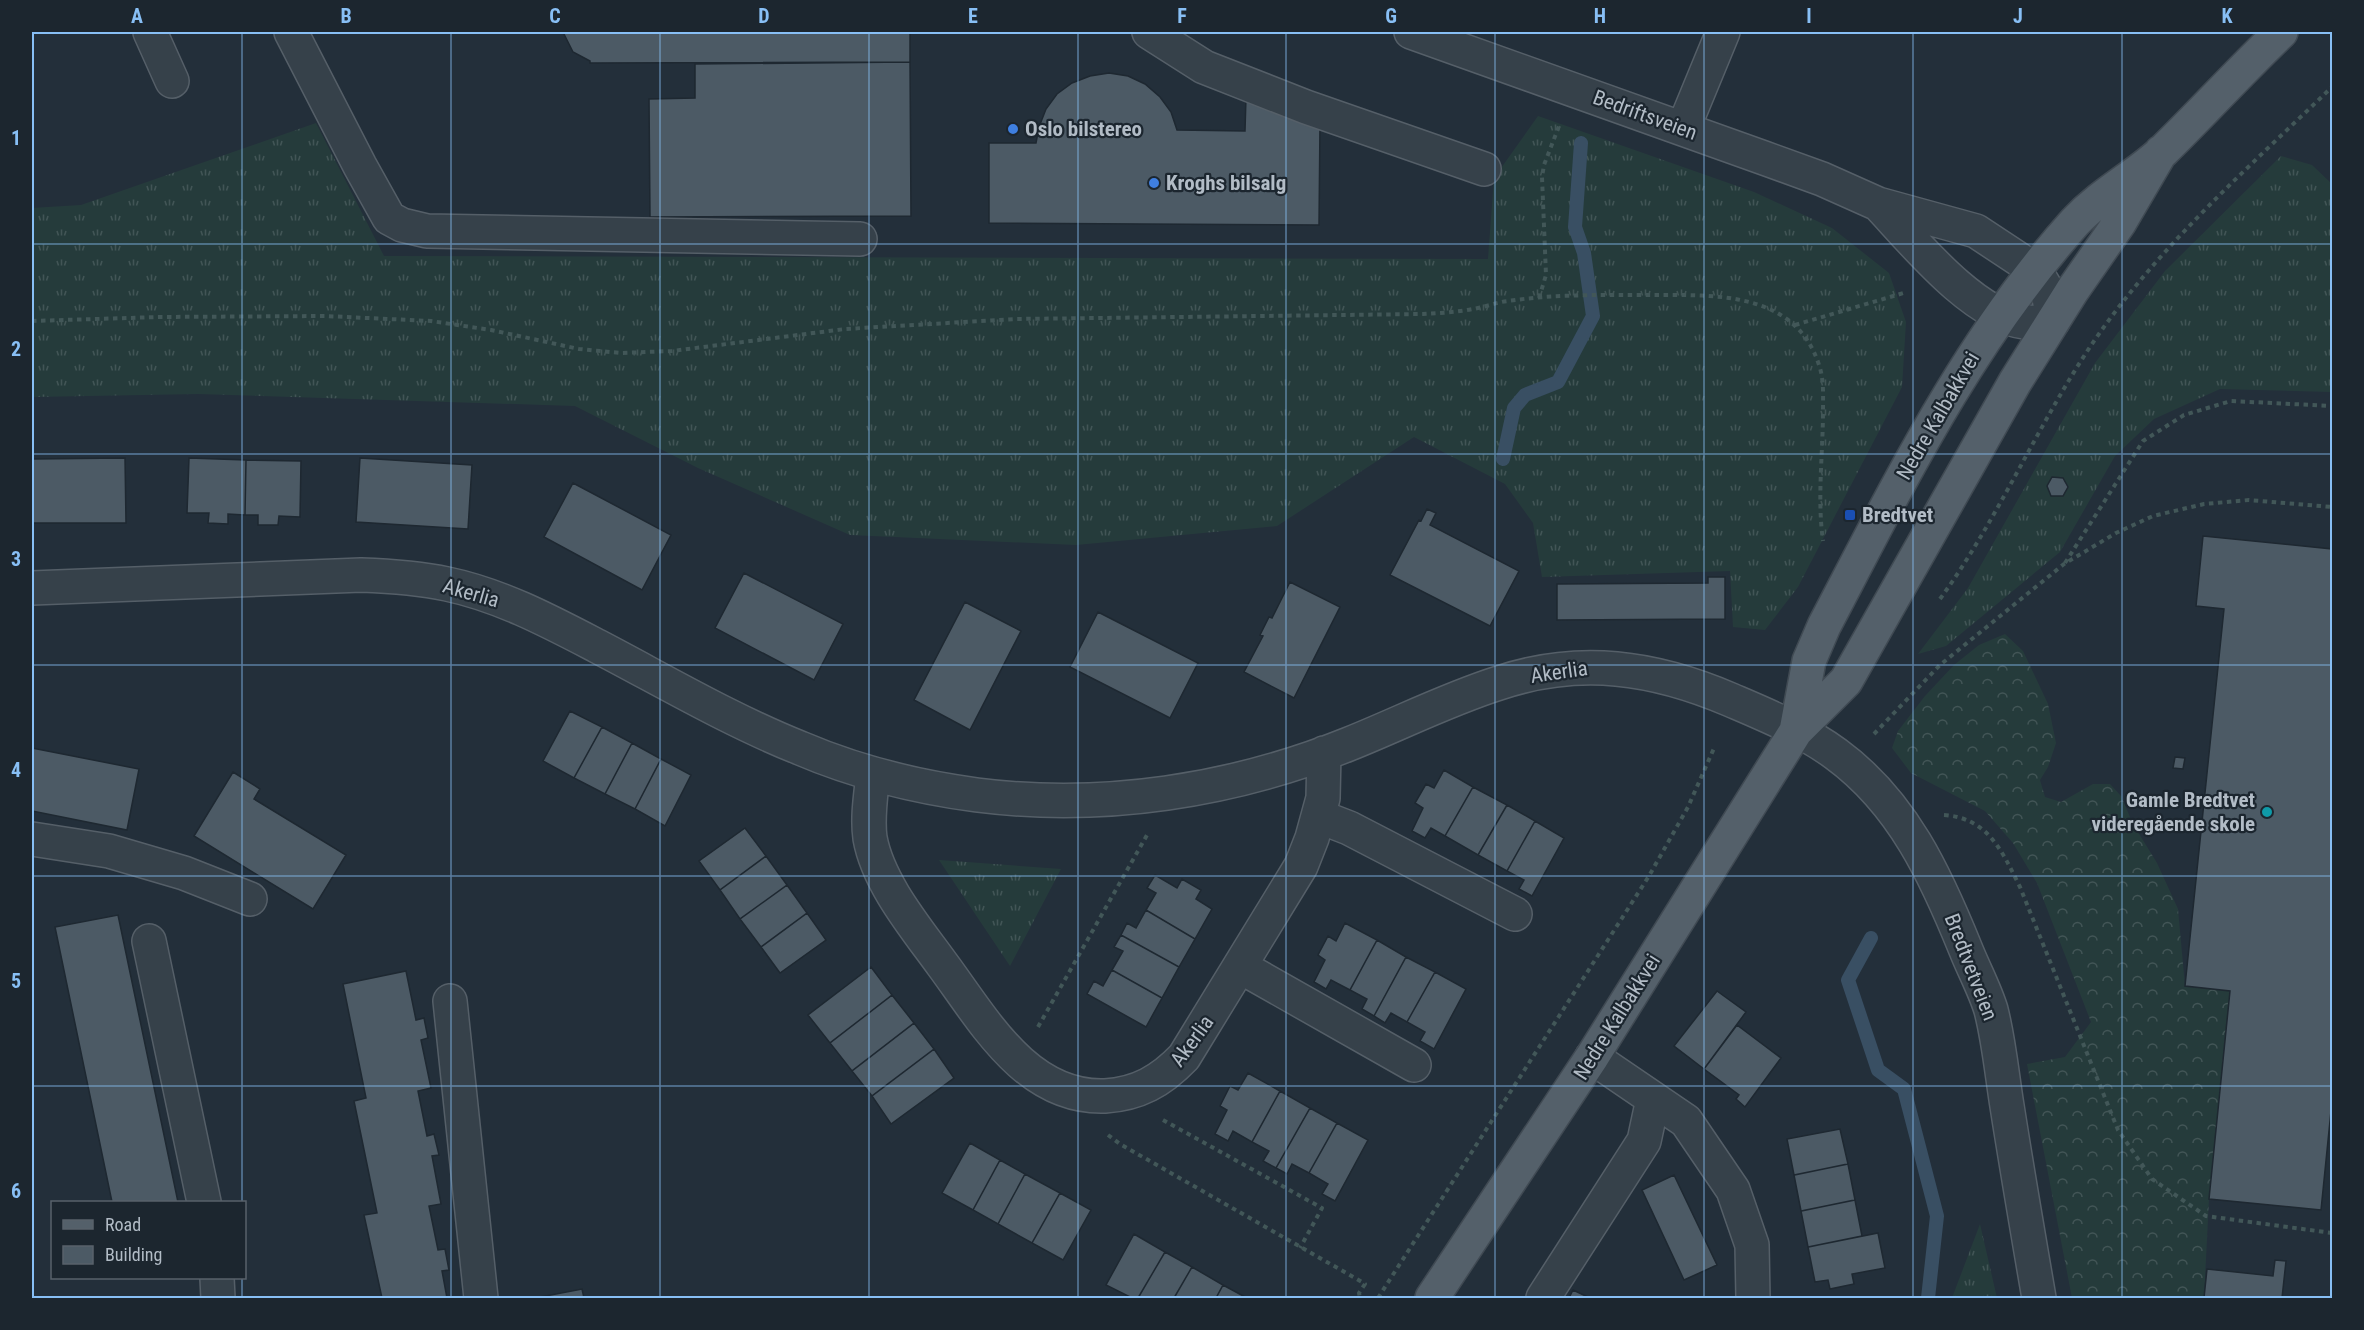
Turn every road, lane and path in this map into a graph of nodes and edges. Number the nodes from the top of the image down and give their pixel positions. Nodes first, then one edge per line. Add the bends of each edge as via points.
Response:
1 (150, 32) edge
2 (291, 32) edge
3 (1149, 32) edge
4 (1411, 32) edge
5 (1723, 32) edge
6 (2281, 32) edge
7 (172, 81) dead end
8 (2332, 87) edge
9 (1562, 117) dead end
10 (1683, 129) junction
11 (2161, 152) junction
12 (1484, 168) dead end
13 (1878, 204) junction
14 (860, 239) dead end
15 (2035, 270) junction
16 (1911, 291) dead end
17 (1539, 298) junction
18 (2000, 315) junction
19 (32, 321) edge
20 (2053, 321) junction
21 (1795, 325) junction
22 (2332, 406) edge
23 (2332, 507) edge
24 (1824, 550) dead end
25 (2064, 564) junction
26 (32, 588) edge
27 (1939, 601) dead end
28 (1796, 731) junction
29 (1874, 734) dead end
30 (1715, 746) dead end
31 (1324, 753) junction
32 (873, 774) junction
33 (1161, 794) junction
34 (1939, 814) dead end
35 (1318, 816) junction
36 (32, 839) edge
37 (250, 899) dead end
38 (1515, 914) dead end
39 (149, 941) dead end
40 (1240, 967) junction
41 (450, 1001) dead end
42 (1592, 1057) junction
43 (1018, 1061) junction
44 (1413, 1065) dead end
45 (1133, 1091) junction
46 (1082, 1095) junction
47 (1653, 1099) junction
48 (204, 1201) edge
49 (2332, 1233) edge
50 (1300, 1248) junction
51 (217, 1279) edge
52 (218, 1299) edge
53 (481, 1299) edge
54 (1360, 1299) edge
55 (1378, 1299) edge
56 (1432, 1299) edge
57 (1543, 1299) edge
58 (1753, 1299) edge
59 (2039, 1299) edge

1 - 7 street
2 - 14 street via 389,218 402,225 427,231
3 - 12 street via 1204,67 1306,107
4 - 10 street, Bedriftsveien
5 - 10 street
6 - 11 main road, Nedre Kalbakkvei
8 - 27 path via 2202,213 2131,292 2087,352
9 - 17 path via 1543,171 1546,275
10 - 13 street, Bedriftsveien via 1822,179
11 - 15 main road, Nedre Kalbakkvei via 2100,197
11 - 20 main road, Nedre Kalbakkvei via 2121,222
13 - 15 street, Bedriftsveien via 1976,231
13 - 18 street, Bedriftsveien via 1943,273
15 - 18 main road, Nedre Kalbakkvei
15 - 20 street, Bedriftsveien via 2048,292
16 - 21 path
17 - 19 path via 1423,314 932,323 632,352 579,349 432,321 325,316
17 - 21 path via 1717,295 1746,301
18 - 20 street, Bedriftsveien via 2025,322
18 - 28 main road, Nedre Kalbakkvei via 1937,415 1824,626 1809,661
20 - 28 main road, Nedre Kalbakkvei via 1845,681
21 - 24 path via 1820,366 1820,512
22 - 25 path via 2231,401 2184,415 2143,441
23 - 25 path via 2249,500 2204,504 2153,516
25 - 29 path via 1940,665
26 - 32 street, Akerlia via 361,575 449,584 494,597 532,614 801,749
28 - 31 street, Akerlia via 1768,715 1671,677 1593,667 1552,670 1503,681
28 - 42 main road, Nedre Kalbakkvei
28 - 59 street, Bredtvetveien via 1833,752 1883,798 1915,839 1950,910 1991,1008
30 - 55 path via 1688,807 1649,876
31 - 33 street, Akerlia via 1252,777
31 - 35 street, Akerlia via 1325,782
32 - 33 street, Akerlia via 926,787 1037,800
32 - 43 street, Akerlia via 870,837 900,906 992,1032
33 - 43 path via 1148,834
34 - 49 path via 1961,816 1986,831 2003,854 2118,1130 2152,1179 2206,1216
35 - 38 street via 1349,828
35 - 40 street, Akerlia via 1301,866
36 - 37 street via 109,851 184,873
39 - 48 street
40 - 44 street
40 - 45 street, Akerlia via 1184,1057 1160,1079
41 - 53 street
42 - 47 street
42 - 56 main road, Nedre Kalbakkvei
43 - 46 street, Akerlia via 1062,1090
45 - 46 street, Akerlia
45 - 50 path via 1150,1113 1322,1208
46 - 50 path via 1098,1126 1120,1144
47 - 57 street via 1644,1141
47 - 58 street via 1686,1121 1733,1190 1752,1245
50 - 54 path via 1365,1284
51 - 52 street

